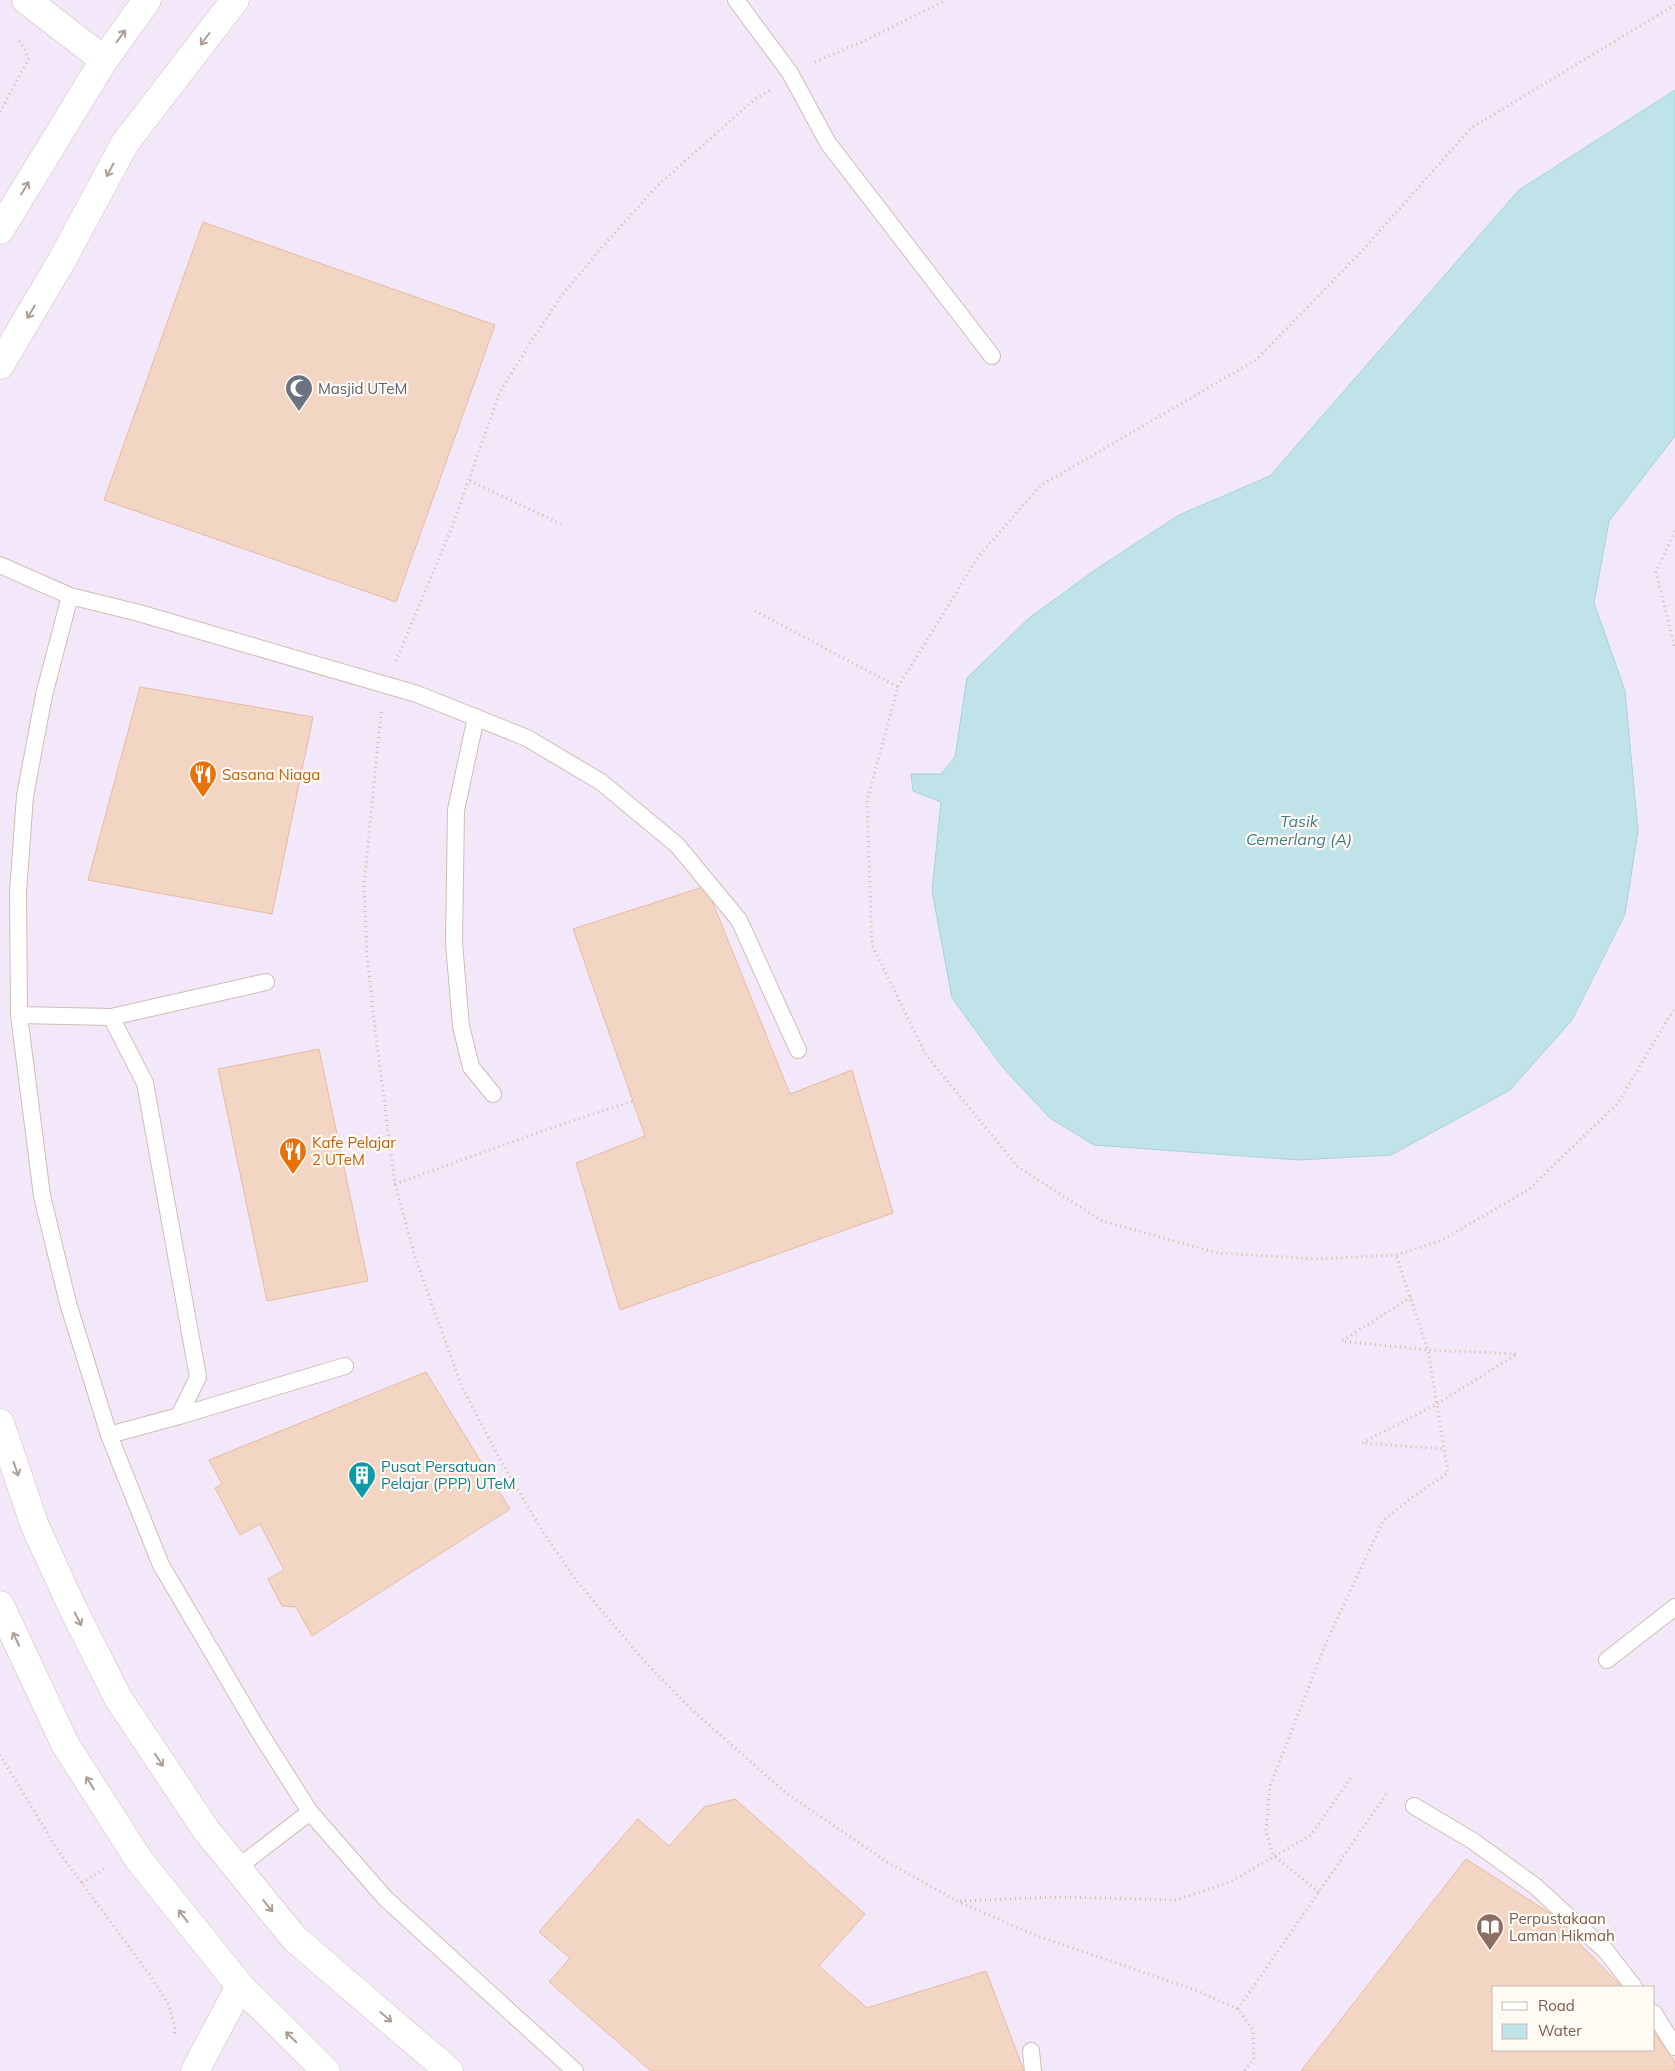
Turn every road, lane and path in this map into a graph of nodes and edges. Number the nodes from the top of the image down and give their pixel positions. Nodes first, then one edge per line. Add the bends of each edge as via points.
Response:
1 (26, 0) edge
2 (147, 0) edge
3 (235, 0) edge
4 (736, 0) edge
5 (946, 0) edge
6 (1675, 5) edge
7 (12, 32) dead end
8 (104, 60) junction
9 (790, 73) junction
10 (0, 112) edge
11 (0, 230) edge
12 (992, 356) dead end
13 (0, 365) edge
14 (470, 481) junction
15 (561, 524) dead end
16 (1675, 531) edge
17 (0, 565) edge
18 (70, 596) junction
19 (755, 611) dead end
20 (1675, 649) edge
21 (389, 685) junction
22 (898, 687) junction
23 (476, 717) junction
24 (266, 982) dead end
25 (1675, 1007) edge
26 (20, 1015) junction
27 (111, 1017) junction
28 (798, 1050) dead end
29 (493, 1094) dead end
30 (632, 1101) dead end
31 (395, 1184) junction
32 (1396, 1255) junction
33 (1411, 1297) junction
34 (1428, 1350) junction
35 (345, 1366) dead end
36 (1437, 1404) junction
37 (179, 1416) junction
38 (0, 1423) edge
39 (109, 1435) junction
40 (1445, 1449) junction
41 (1675, 1607) edge
42 (1, 1611) edge
43 (1607, 1660) dead end
44 (0, 1756) edge
45 (1352, 1776) dead end
46 (1387, 1793) dead end
47 (1414, 1806) dead end
48 (310, 1812) junction
49 (1274, 1855) junction
50 (237, 1868) junction
51 (1319, 1892) junction
52 (957, 1901) junction
53 (240, 1986) junction
54 (1633, 1986) edge
55 (1238, 2009) junction
56 (1655, 2015) edge
57 (173, 2046) dead end
58 (1675, 2047) edge
59 (1031, 2051) dead end
60 (195, 2071) edge
61 (326, 2071) edge
62 (449, 2071) edge
63 (575, 2071) edge
64 (1033, 2071) edge
65 (1244, 2071) edge

1 - 8 street
8 -> 2 street
3 -> 13 street via 125,143 61,262
4 - 9 lane
5 - 9 path
6 - 22 path via 1471,128 1360,252 1256,360 1040,486 978,557
7 - 10 path via 28,58
11 -> 8 street
9 - 12 lane via 828,143
9 - 14 path via 755,99 657,186 562,295 500,392
14 - 15 path
14 - 21 path
16 - 20 path via 1656,572
17 - 18 lane
18 - 21 lane
18 - 26 lane via 44,695 25,796 18,892
19 - 22 path
21 - 23 lane
21 - 31 path via 381,712 364,886 367,956
22 - 32 path via 867,801 872,945 926,1055 1018,1167 1102,1221 1218,1253 1319,1259
23 - 28 lane via 527,738 601,782 677,845 739,920
23 - 29 lane via 456,810 454,943 461,1026 471,1067
24 - 27 lane
25 - 32 path via 1618,1102 1528,1190 1440,1241
26 - 27 lane
26 - 39 lane via 42,1196 68,1303
27 - 37 lane via 145,1083 198,1377
30 - 31 path
31 - 52 path via 416,1257 462,1387 503,1464 574,1579 646,1663 691,1709 786,1792 886,1862
32 - 33 path
33 - 34 path
33 - 34 path via 1342,1341
34 - 36 path
34 - 36 path via 1517,1354
35 - 37 lane
36 - 40 path
36 - 40 path via 1362,1443
37 - 39 lane
38 -> 50 street via 35,1526 118,1698 206,1830
39 - 48 lane via 161,1565
40 - 49 path via 1448,1473 1383,1522 1326,1643 1270,1786 1266,1831
41 - 43 lane
53 -> 42 street via 139,1860 65,1744
44 - 57 path via 59,1852 150,1974 169,2005 176,2028
45 - 49 path via 1311,1835
46 - 51 path
47 - 54 lane via 1473,1841 1535,1886 1606,1951
48 - 50 lane
48 - 63 lane via 386,1899
49 - 51 path
49 - 52 path via 1230,1882 1176,1900 1059,1897
50 -> 62 street via 295,1939
51 - 55 path
52 - 55 path via 1032,1934 1195,1990
53 - 60 street
61 -> 53 street
55 - 65 path via 1253,2030 1254,2059
56 - 58 lane
59 - 64 lane

